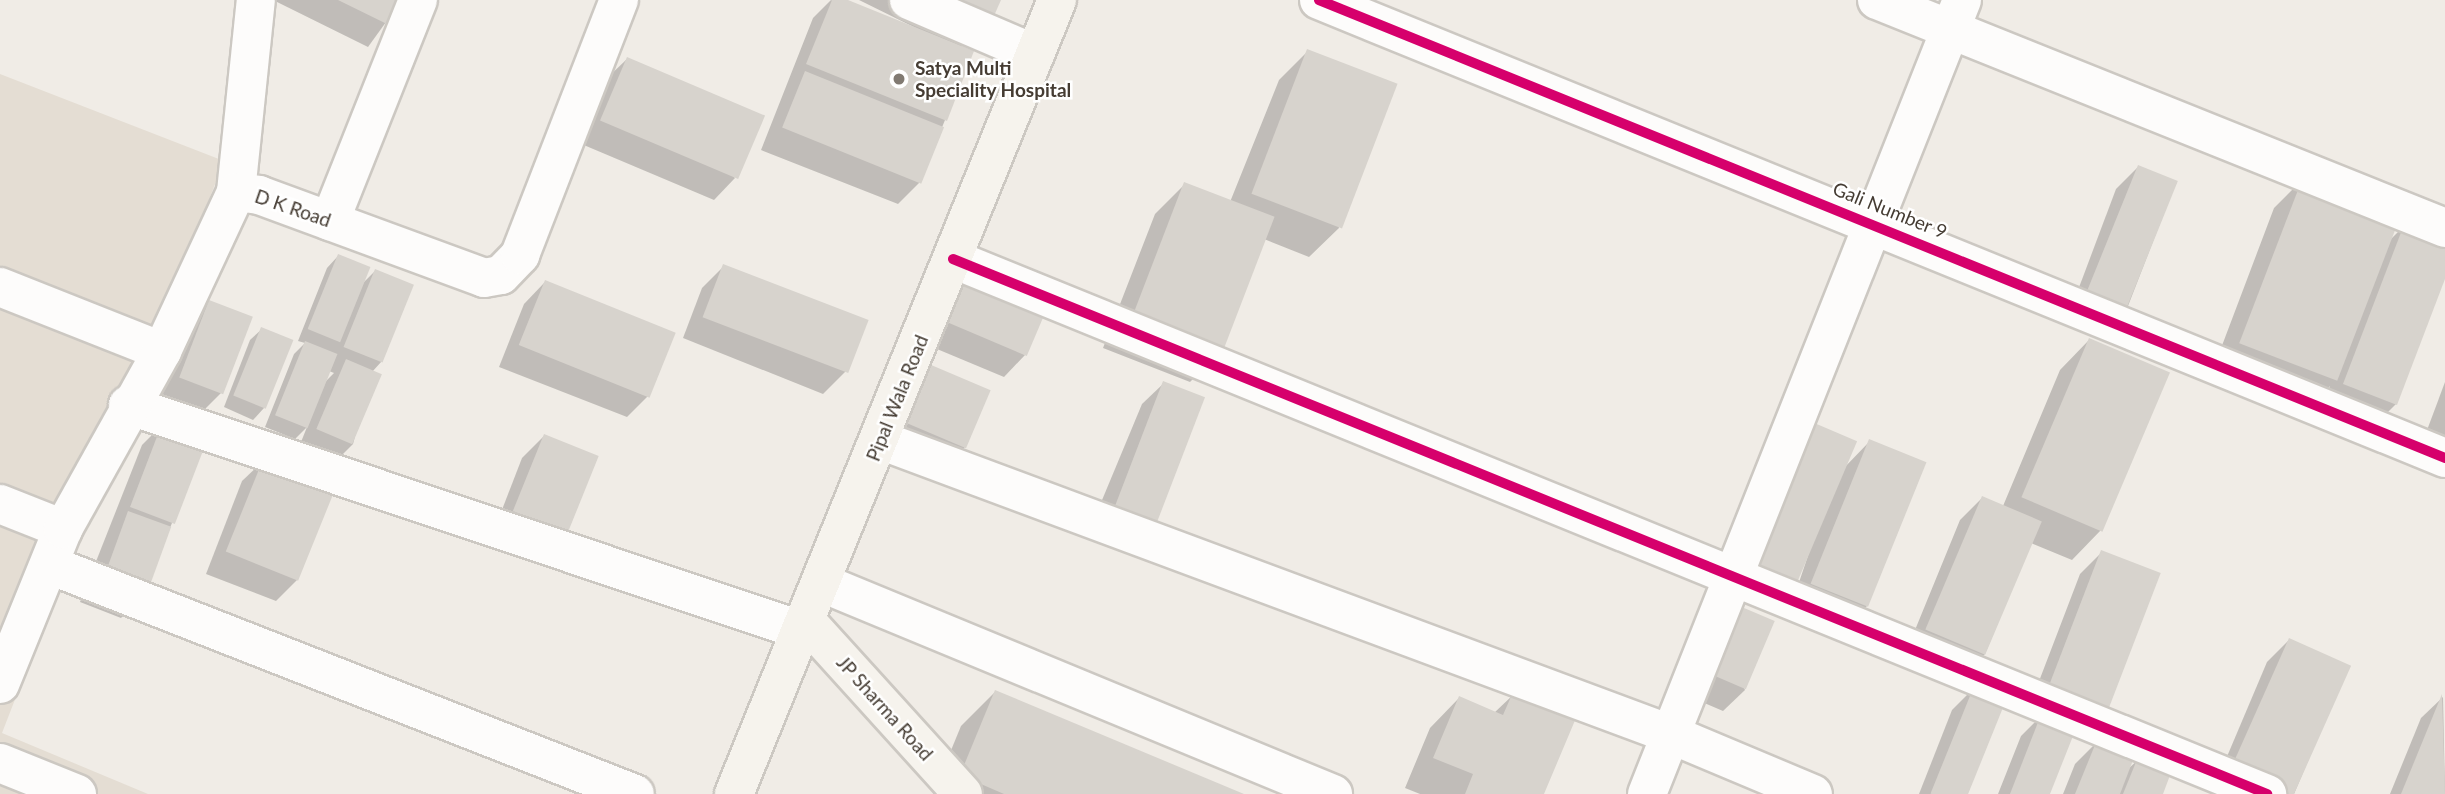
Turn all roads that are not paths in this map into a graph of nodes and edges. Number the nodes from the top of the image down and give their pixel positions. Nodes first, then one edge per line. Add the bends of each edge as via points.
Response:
1 (256, 0) edge
2 (418, 0) edge
3 (619, 0) edge
4 (909, 0) edge
5 (1057, 0) edge
6 (1319, 0) edge
7 (1877, 0) edge
8 (1956, 15) edge
9 (1035, 54) junction
10 (236, 192) junction
11 (330, 221) junction
12 (1873, 222) junction
13 (2445, 228) edge
14 (953, 259) junction
15 (0, 286) edge
16 (162, 351) junction
17 (128, 405) junction
18 (880, 440) junction
19 (2445, 457) edge
20 (0, 504) edge
21 (62, 529) junction
22 (50, 565) junction
23 (1731, 572) junction
24 (822, 583) junction
25 (805, 627) junction
26 (0, 684) edge
27 (1670, 734) junction
28 (0, 763) edge
29 (78, 794) edge
30 (635, 794) edge
31 (734, 794) edge
32 (963, 794) edge
33 (1333, 794) edge
34 (1647, 794) edge
35 (1813, 794) edge
36 (2267, 794) edge

1 - 10 street
2 - 11 street
3 - 11 street, D K Road via 512,268 484,278
4 - 9 street
5 - 9 street, Pipal Wala Road
6 - 12 street, Gali Number 9
7 - 8 street
8 - 12 street
8 - 13 street
9 - 14 street, Pipal Wala Road
10 - 11 street, D K Road
10 - 16 street, D K Road
12 - 19 street, Gali Number 9
12 - 23 street
14 - 18 street, Pipal Wala Road
14 - 23 street
15 - 16 street
16 - 17 street, D K Road
17 - 21 street, D K Road
17 - 25 street
18 - 24 street, Pipal Wala Road
18 - 27 street
20 - 21 street
21 - 22 street, D K Road
22 - 26 street, D K Road
22 - 30 street
23 - 27 street
23 - 36 street
24 - 25 street, Pipal Wala Road
24 - 33 street
25 - 31 street, Pipal Wala Road
25 - 32 street, JP Sharma Road
27 - 34 street
27 - 35 street
28 - 29 street

